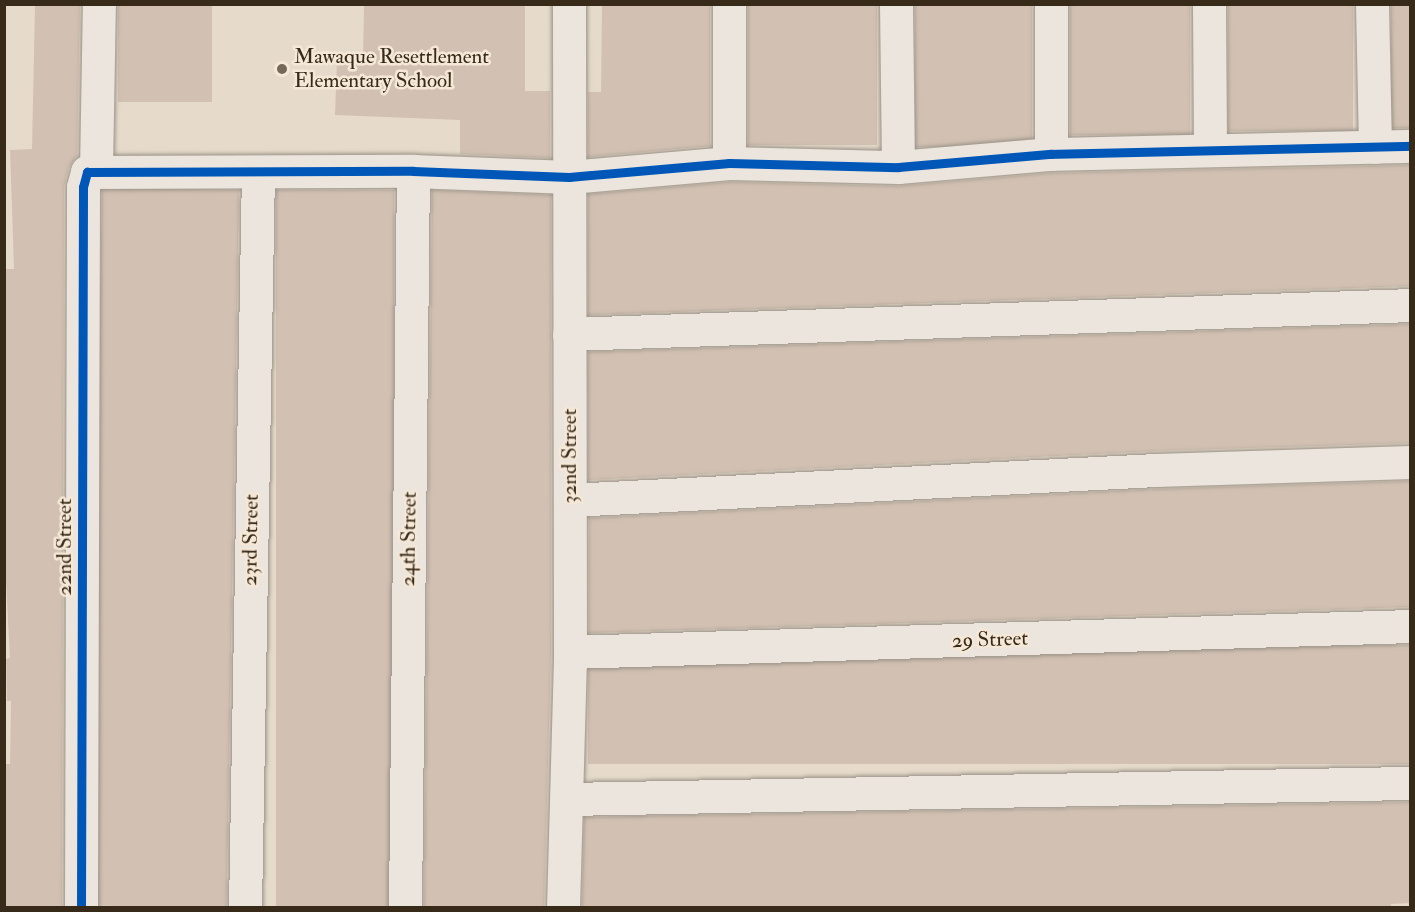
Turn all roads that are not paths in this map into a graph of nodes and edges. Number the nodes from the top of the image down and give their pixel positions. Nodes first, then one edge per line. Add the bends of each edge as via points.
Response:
1 (99, 4) edge
2 (569, 4) edge
3 (729, 4) edge
4 (896, 4) edge
5 (1051, 4) edge
6 (1209, 4) edge
7 (1372, 4) edge
8 (1410, 146) edge
9 (1375, 147) junction
10 (1210, 150) junction
11 (1051, 154) junction
12 (729, 163) junction
13 (898, 166) junction
14 (413, 171) junction
15 (258, 173) junction
16 (568, 177) junction
17 (90, 179) junction
18 (1410, 304) edge
19 (569, 334) junction
20 (1410, 462) edge
21 (570, 500) junction
22 (1410, 626) edge
23 (570, 652) junction
24 (1410, 783) edge
25 (567, 799) junction
26 (81, 908) edge
27 (245, 908) edge
28 (405, 908) edge
29 (563, 908) edge

1 - 17 street, 22nd Street
2 - 16 street, 32nd Street
3 - 12 street
4 - 13 street
5 - 11 street
6 - 10 street
7 - 9 street
8 - 9 street
9 - 10 street
10 - 11 street
11 - 13 street
12 - 13 street
12 - 16 street
14 - 15 street
14 - 16 street
14 - 28 street, 24th Street
15 - 17 street
15 - 27 street, 23rd Street
16 - 19 street, 32nd Street
17 - 26 street, 22nd Street
18 - 19 street
19 - 21 street, 32nd Street
20 - 21 street via 1156,470
21 - 23 street, 32nd Street
22 - 23 street, 29 Street
23 - 25 street, 32nd Street
24 - 25 street
25 - 29 street, 32nd Street

